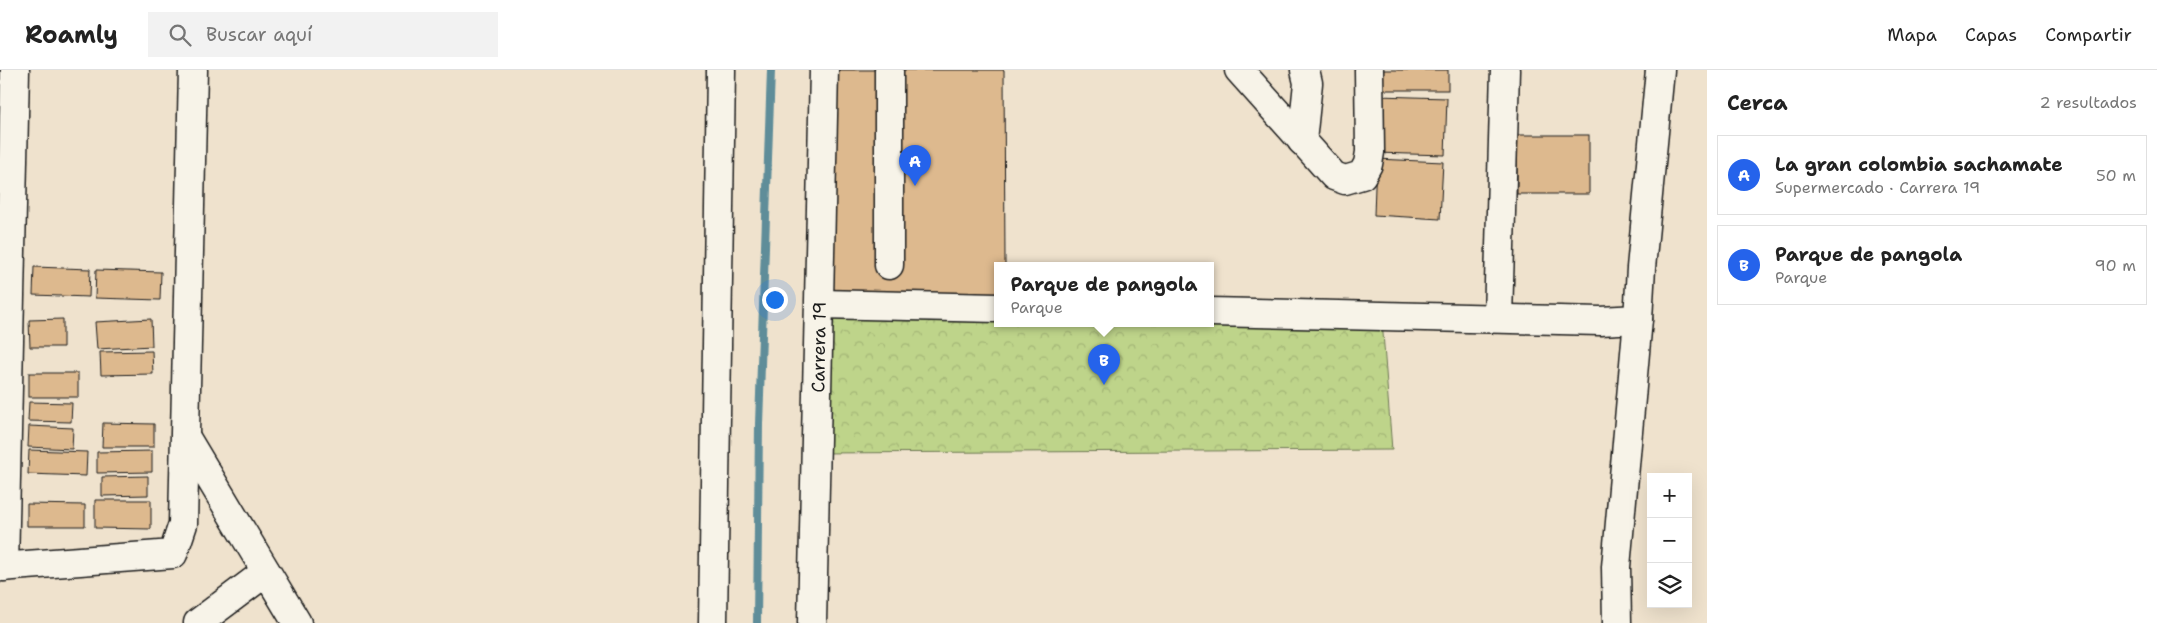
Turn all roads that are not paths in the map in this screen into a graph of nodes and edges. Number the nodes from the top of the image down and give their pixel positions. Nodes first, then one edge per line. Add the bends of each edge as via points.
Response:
1 (15, 70) edge
2 (193, 70) edge
3 (722, 70) edge
4 (824, 70) edge
5 (889, 70) edge
6 (1239, 70) edge
7 (1305, 70) edge
8 (1369, 70) edge
9 (1505, 70) edge
10 (1660, 70) edge
11 (1302, 141) junction
12 (889, 265) dead end
13 (820, 304) junction
14 (994, 308) edge
15 (1214, 312) edge
16 (1498, 318) junction
17 (1638, 319) junction
18 (186, 438) junction
19 (2, 567) edge
20 (266, 572) junction
21 (198, 623) edge
22 (297, 623) edge
23 (713, 623) edge
24 (812, 623) edge
25 (1617, 623) edge

1 - 19 street
2 - 18 street
3 - 23 street
4 - 13 street, Carrera 19
5 - 12 street
6 - 11 street
7 - 11 street via 1308,83
8 - 11 street via 1370,152 1362,175 1345,180 1334,176
9 - 16 street
10 - 17 street
13 - 14 street
13 - 24 street, Carrera 19
15 - 16 street
16 - 17 street
17 - 25 street via 1616,568
18 - 19 street via 183,524 173,554
18 - 20 street
20 - 21 street
20 - 22 street

